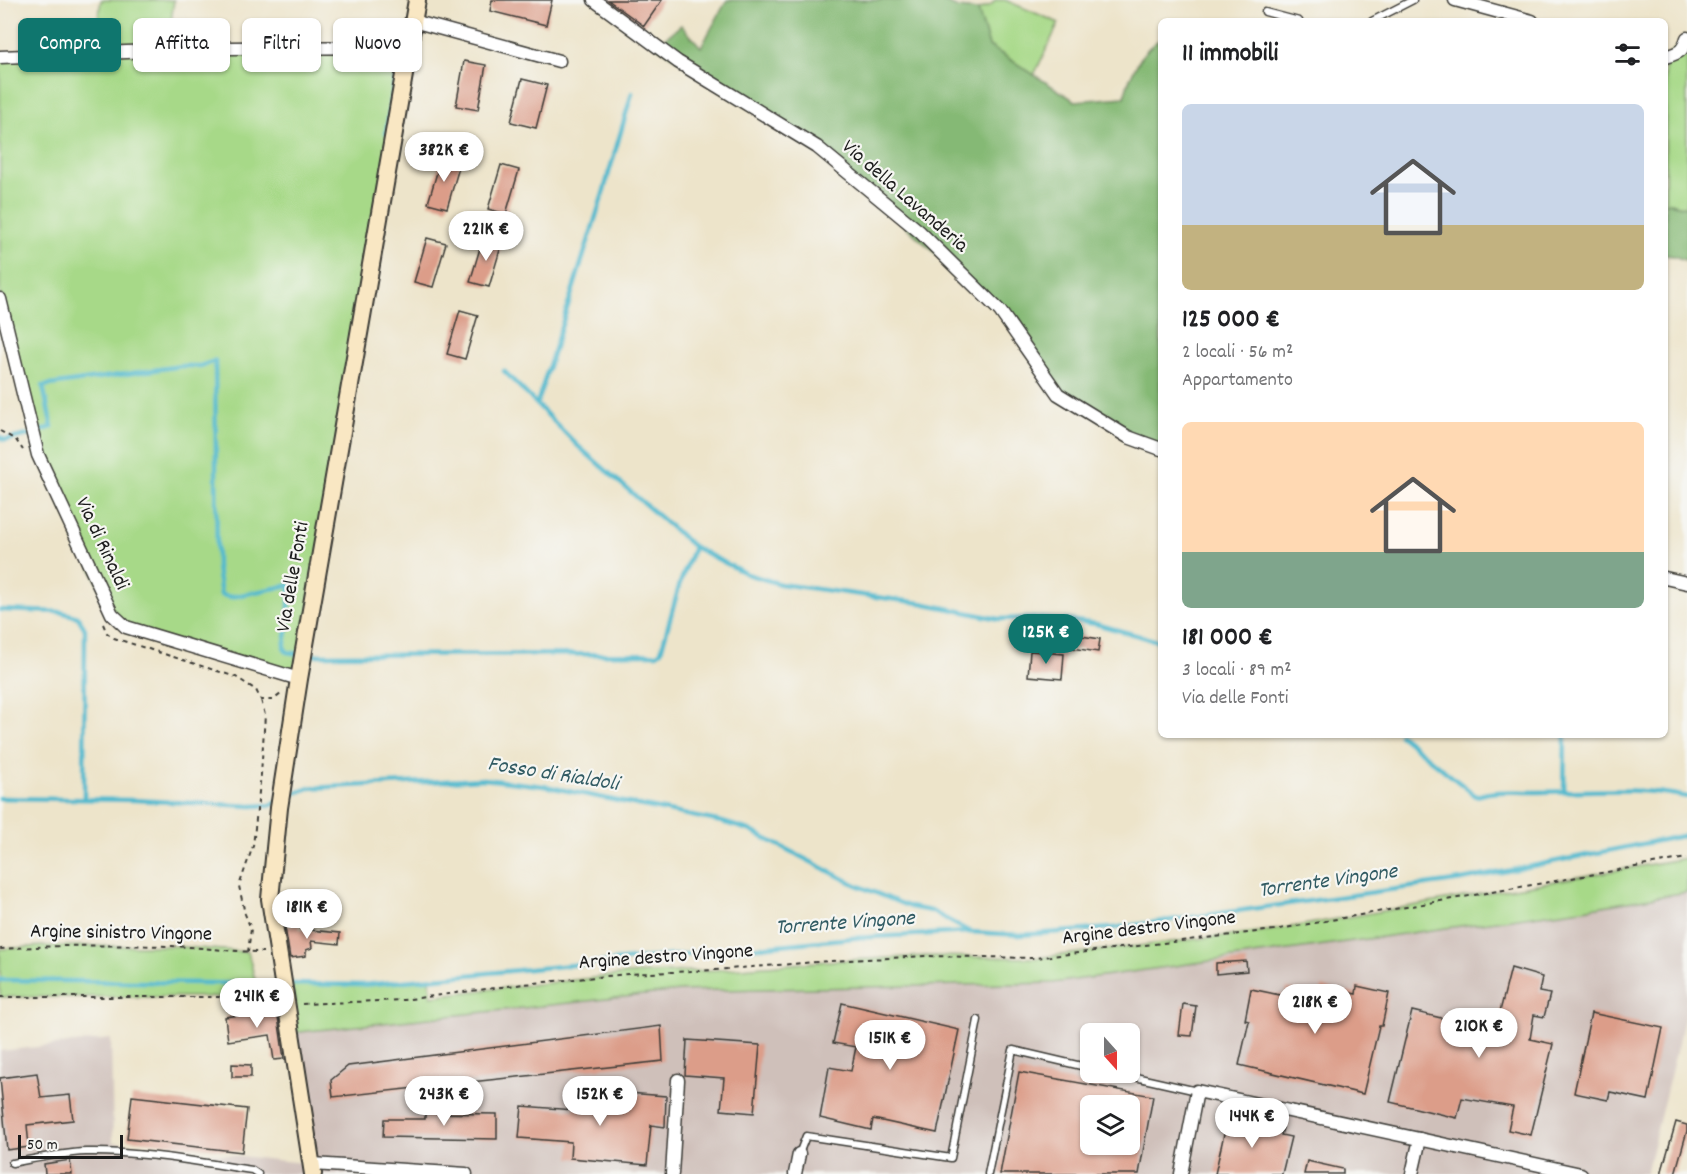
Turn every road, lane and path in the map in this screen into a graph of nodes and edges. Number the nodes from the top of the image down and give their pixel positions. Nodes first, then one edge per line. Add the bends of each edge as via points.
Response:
1 (417, 0) edge
2 (594, 0) edge
3 (1413, 0) edge
4 (1455, 0) edge
5 (1265, 12) dead end
6 (414, 18) edge
7 (1288, 18) edge
8 (1378, 18) edge
9 (1521, 18) edge
10 (422, 23) edge
11 (1687, 38) edge
12 (333, 47) edge
13 (1668, 56) edge
14 (0, 57) edge
15 (560, 61) dead end
16 (404, 72) edge
17 (0, 299) edge
18 (0, 431) edge
19 (1158, 448) edge
20 (28, 457) dead end
21 (1668, 579) edge
22 (1687, 583) edge
23 (102, 623) dead end
24 (295, 678) junction
25 (261, 700) junction
26 (1687, 858) edge
27 (0, 949) edge
28 (248, 952) junction
29 (278, 952) junction
30 (0, 997) edge
31 (285, 1001) junction
32 (978, 1020) dead end
33 (1080, 1066) edge
34 (1140, 1078) edge
35 (678, 1080) dead end
36 (1197, 1091) junction
37 (1420, 1139) junction
38 (799, 1154) joint
39 (12, 1163) dead end
40 (313, 1169) edge
41 (258, 1174) edge
42 (466, 1174) edge
43 (672, 1174) edge
44 (795, 1174) edge
45 (988, 1174) edge
46 (1181, 1174) edge
47 (1412, 1174) edge
48 (1581, 1174) edge

1 - 6 street, Via delle Fonti
2 - 19 street, Via della Lavanderia via 678,62 818,147 920,232 1000,310 1058,394 1128,437
3 - 8 lane
4 - 9 street
5 - 7 lane
10 - 15 street
11 - 13 street via 1679,53
12 - 14 street
16 - 24 street, Via delle Fonti
17 - 24 street, Via di Rinaldi via 38,455 112,614 126,627
18 - 20 path via 16,440
21 - 22 street
23 - 25 path via 114,638 236,677 256,690
24 - 25 path via 273,700
24 - 29 street, Via delle Fonti via 270,898
25 - 28 path via 265,715 253,846 239,886 251,929
26 - 31 path, Argine destro Vingone via 1274,930 1035,958 927,956 829,961 628,974 403,1000
27 - 28 path, Argine sinistro Vingone via 173,946
28 - 29 path, Argine sinistro Vingone
29 - 31 street, Via delle Fonti
30 - 31 path, Argine destro Vingone via 231,997
31 - 40 street, Via delle Fonti
32 - 38 lane via 951,1158 806,1136
33 - 45 lane via 1013,1050
34 - 36 lane
35 - 43 street
36 - 37 street
36 - 46 street
37 - 47 street
37 - 48 street
38 - 44 street
39 - 41 lane via 86,1152 252,1170
40 - 42 street, Via delle Fonti

